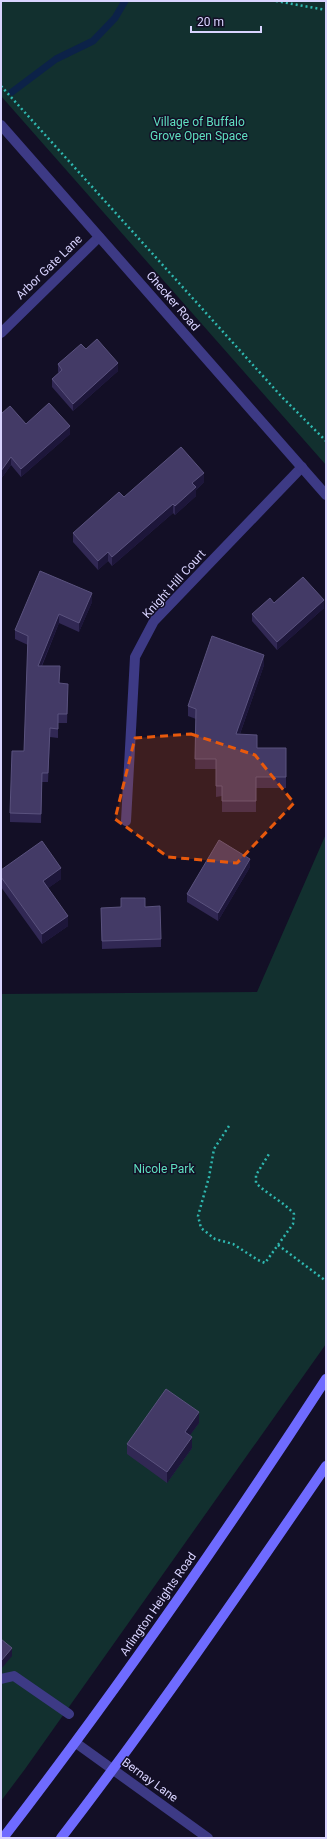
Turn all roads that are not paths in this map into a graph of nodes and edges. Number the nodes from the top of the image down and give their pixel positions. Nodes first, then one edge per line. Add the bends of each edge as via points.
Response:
1 (1, 125) edge
2 (99, 237) junction
3 (1, 333) edge
4 (302, 467) junction
5 (326, 495) edge
6 (126, 821) dead end
7 (326, 1380) edge
8 (326, 1466) edge
9 (1, 1679) edge
10 (69, 1714) dead end
11 (76, 1743) junction
12 (114, 1769) junction
13 (3, 1838) edge
14 (61, 1838) edge
15 (208, 1838) edge

1 - 2 street, Checker Road
2 - 3 street, Arbor Gate Lane
2 - 4 street, Checker Road
4 - 5 street, Checker Road
4 - 6 street, Knight Hill Court via 154,621 136,657
7 - 11 main road, Arlington Heights Road via 253,1492
8 - 12 main road via 219,1624
9 - 10 street via 14,1676
11 - 12 street, Bernay Lane
11 - 13 main road, Arlington Heights Road
12 - 14 main road
12 - 15 street, Bernay Lane

